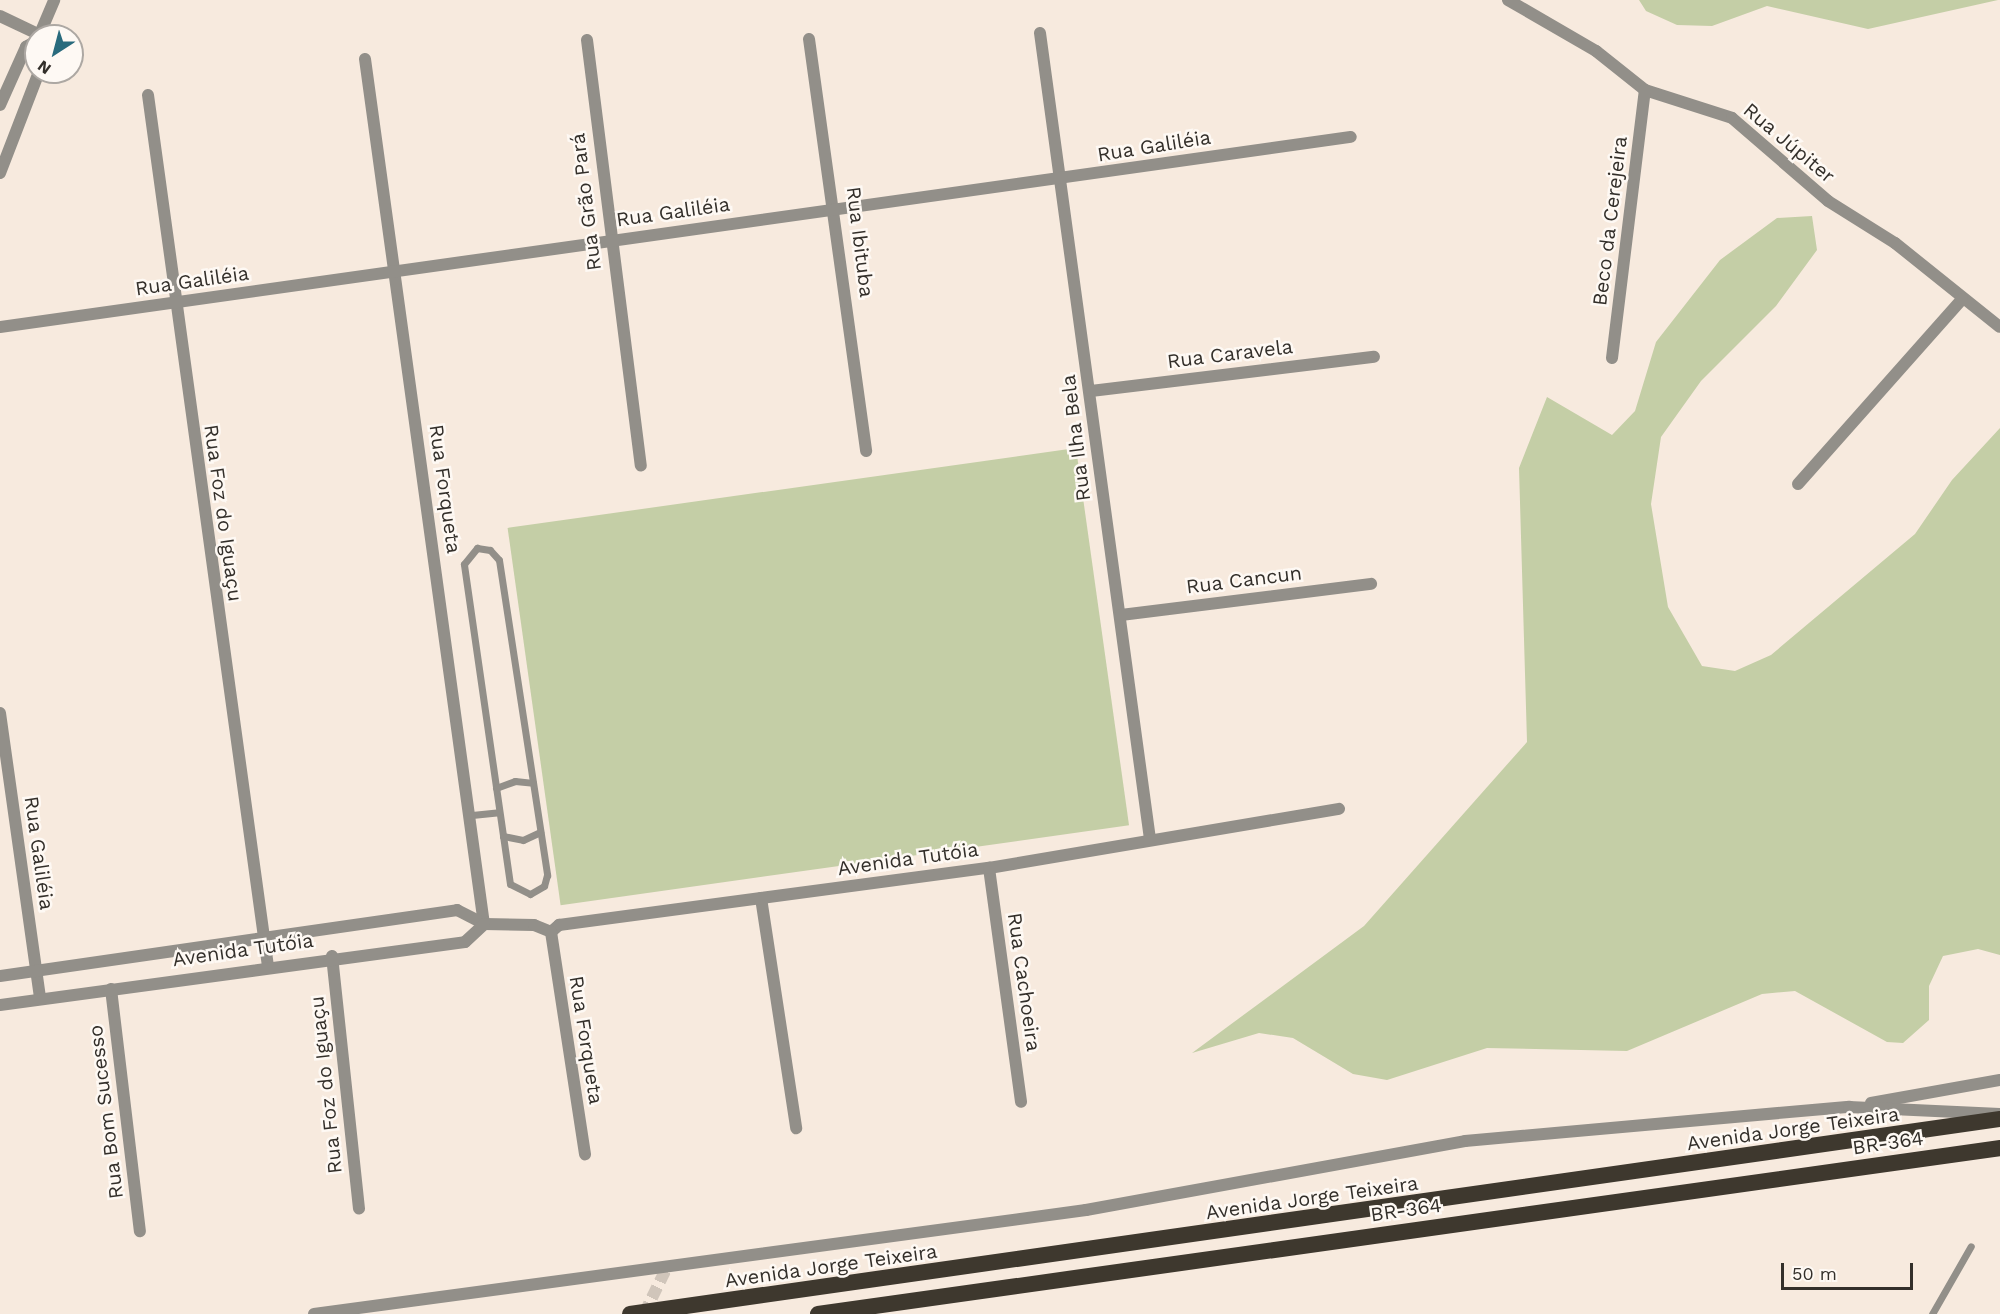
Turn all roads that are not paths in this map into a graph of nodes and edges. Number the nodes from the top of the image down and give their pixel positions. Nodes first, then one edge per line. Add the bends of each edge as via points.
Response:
1 (54, 0) edge
2 (1508, 0) edge
3 (0, 16) edge
4 (44, 24) edge
5 (24, 29) edge
6 (1040, 33) dead end
7 (809, 39) dead end
8 (587, 40) dead end
9 (24, 51) edge
10 (366, 59) dead end
11 (34, 84) edge
12 (1644, 90) junction
13 (148, 94) dead end
14 (0, 105) edge
15 (1351, 137) dead end
16 (0, 173) edge
17 (1063, 180) junction
18 (836, 208) junction
19 (610, 241) junction
20 (396, 271) junction
21 (1962, 299) junction
22 (173, 304) junction
23 (0, 327) edge
24 (2000, 327) edge
25 (1374, 357) dead end
26 (1612, 358) dead end
27 (1091, 391) junction
28 (866, 451) dead end
29 (641, 466) dead end
30 (1798, 484) dead end
31 (1371, 584) dead end
32 (1121, 615) junction
33 (0, 713) edge
34 (533, 783) junction
35 (496, 788) junction
36 (1339, 809) dead end
37 (500, 812) junction
38 (472, 815) junction
39 (540, 831) junction
40 (503, 836) junction
41 (1150, 839) junction
42 (989, 868) junction
43 (761, 898) junction
44 (484, 924) junction
45 (552, 932) junction
46 (264, 937) junction
47 (332, 956) junction
48 (268, 966) junction
49 (36, 970) junction
50 (0, 976) edge
51 (111, 989) junction
52 (40, 998) junction
53 (0, 1005) edge
54 (2000, 1080) edge
55 (1021, 1102) dead end
56 (1849, 1107) junction
57 (2000, 1114) edge
58 (2000, 1119) edge
59 (796, 1128) dead end
60 (2000, 1148) edge
61 (585, 1154) dead end
62 (359, 1209) dead end
63 (140, 1231) dead end
64 (1971, 1246) dead end
65 (314, 1314) edge
66 (630, 1314) edge
67 (819, 1314) edge
68 (1932, 1314) edge

1 - 4 street
2 - 12 street, Rua Júpiter via 1571,34
3 - 5 street
6 - 17 street, Rua Ilha Bela
7 - 18 street, Rua Ibituba
8 - 19 street, Rua Grão Pará
9 - 14 street
10 - 20 street, Rua Forqueta
11 - 16 street
12 - 21 street, Rua Júpiter via 1732,118 1828,201 1895,243
12 - 26 street, Beco da Cerejeira
13 - 22 street, Rua Foz do Iguaçu
15 - 17 street, Rua Galiléia
17 - 18 street, Rua Galiléia
17 - 27 street, Rua Ilha Bela
18 - 19 street, Rua Galiléia
18 - 28 street, Rua Ibituba
19 - 20 street, Rua Galiléia
19 - 29 street, Rua Grão Pará
20 - 22 street, Rua Galiléia
20 - 38 street, Rua Forqueta
21 - 24 street, Rua Júpiter
21 - 30 street
22 - 23 street, Rua Galiléia via 41,317
22 - 46 street, Rua Foz do Iguaçu
25 - 27 street, Rua Caravela
27 - 32 street, Rua Ilha Bela
31 - 32 street, Rua Cancun
32 - 41 street, Rua Ilha Bela
33 - 49 street, Rua Galiléia
34 - 35 lane via 515,781
34 - 35 lane via 499,560 490,550 477,549 464,564
34 - 39 lane
35 - 37 lane
36 - 41 street, Avenida Tutóia
37 - 38 lane
37 - 40 lane
38 - 44 street, Rua Forqueta
39 - 40 lane via 523,840
39 - 40 lane via 546,881 531,894 510,884
41 - 42 street, Avenida Tutóia
42 - 43 street, Avenida Tutóia
42 - 55 street, Rua Cachoeira
43 - 45 street, Avenida Tutóia via 559,925
43 - 59 street
44 - 45 street, Avenida Tutóia via 534,925
44 - 46 street, Avenida Tutóia via 457,910
44 - 47 street, Avenida Tutóia via 465,942
45 - 61 street, Rua Forqueta
46 - 48 street, Rua Foz do Iguaçu
46 - 49 street, Avenida Tutóia
47 - 48 street, Avenida Tutóia
47 - 62 street, Rua Foz do Iguaçu
48 - 51 street, Avenida Tutóia
49 - 50 street, Avenida Tutóia
49 - 52 street, Rua Galiléia
51 - 52 street, Avenida Tutóia
51 - 63 street, Rua Bom Sucesso
52 - 53 street, Avenida Tutóia
54 - 56 street
56 - 57 street
56 - 65 street via 1465,1141 1086,1210
58 - 66 highway, Avenida Jorge Teixeira / BR-364
60 - 67 highway, BR-364 / BR-364
64 - 68 lane

